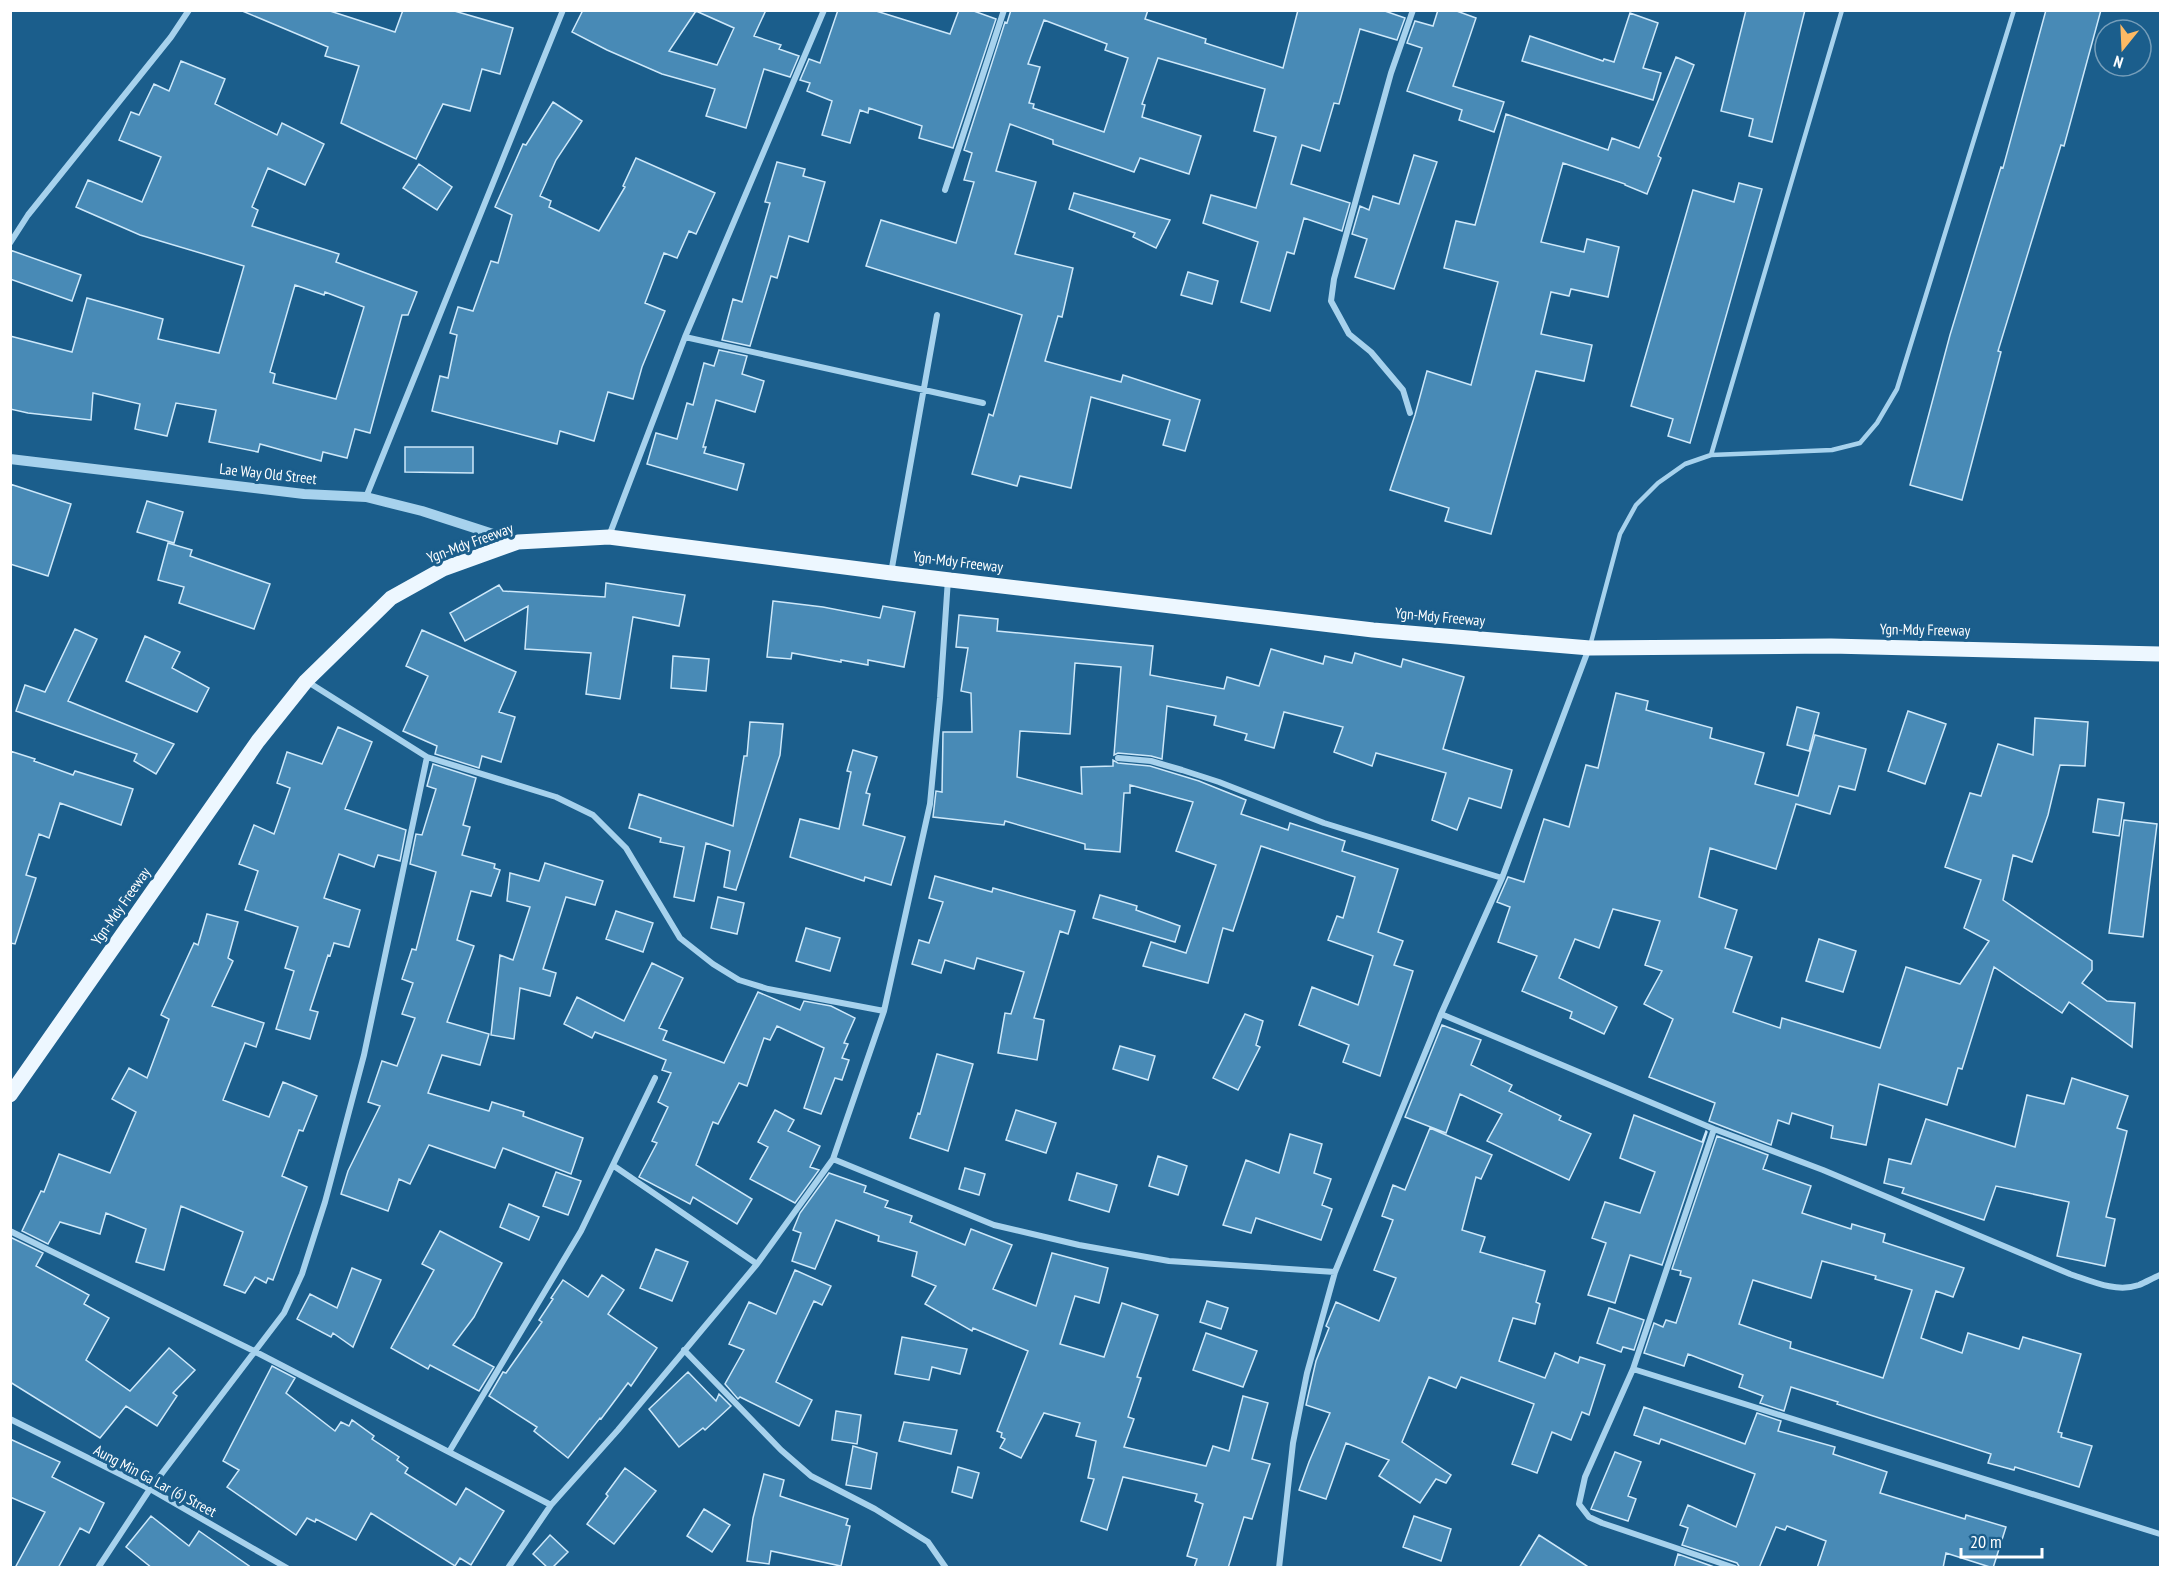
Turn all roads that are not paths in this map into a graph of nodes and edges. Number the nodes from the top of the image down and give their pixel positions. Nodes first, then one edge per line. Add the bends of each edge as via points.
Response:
1 (189, 10) edge
2 (563, 10) edge
3 (824, 10) edge
4 (1004, 10) edge
5 (1413, 10) edge
6 (1842, 10) edge
7 (2014, 10) edge
8 (945, 190) dead end
9 (10, 243) edge
10 (937, 315) dead end
11 (685, 337) junction
12 (923, 390) junction
13 (983, 403) dead end
14 (1410, 413) dead end
15 (1711, 455) junction
16 (10, 459) edge
17 (366, 497) junction
18 (609, 537) junction
19 (518, 542) junction
20 (891, 573) junction
21 (948, 579) junction
22 (1590, 648) junction
23 (2160, 654) edge
24 (306, 681) junction
25 (427, 757) junction
26 (1118, 758) dead end
27 (1502, 878) junction
28 (884, 1011) junction
29 (1441, 1014) junction
30 (655, 1078) dead end
31 (10, 1095) edge
32 (1714, 1129) junction
33 (833, 1158) junction
34 (614, 1166) junction
35 (10, 1231) edge
36 (757, 1264) junction
37 (1335, 1272) junction
38 (2160, 1275) edge
39 (684, 1350) junction
40 (254, 1351) junction
41 (1633, 1370) junction
42 (10, 1419) edge
43 (449, 1452) junction
44 (150, 1489) junction
45 (551, 1504) junction
46 (2160, 1534) edge
47 (98, 1568) edge
48 (287, 1568) edge
49 (508, 1568) edge
50 (946, 1568) edge
51 (1279, 1568) edge
52 (1735, 1568) edge

1 - 9 street
2 - 17 street
3 - 11 street
4 - 8 street
5 - 14 street via 1391,73 1331,301 1348,334 1371,352 1403,390
6 - 15 lane
7 - 15 lane via 1897,389 1877,423 1860,443 1832,450
10 - 12 street
11 - 12 street
11 - 18 street
12 - 13 street
12 - 20 street
15 - 22 lane via 1685,464 1636,504 1620,534
16 - 17 street, Lae Way Old Street via 304,494
17 - 19 street, Lae Way Old Street
18 - 19 main road, Ygn-Mdy Freeway
18 - 20 main road, Ygn-Mdy Freeway
19 - 24 main road, Ygn-Mdy Freeway via 443,569 391,598
20 - 21 main road, Ygn-Mdy Freeway
21 - 22 main road, Ygn-Mdy Freeway via 1373,630
21 - 28 street via 930,804
22 - 23 main road, Ygn-Mdy Freeway via 1831,646
22 - 27 street
24 - 25 street
24 - 31 main road, Ygn-Mdy Freeway via 258,741
25 - 28 street via 556,797 593,815 626,848 680,938 739,980
25 - 40 street via 364,1055 325,1202 302,1275 284,1313
26 - 27 street via 1151,761 1182,770 1324,823
27 - 29 street
28 - 33 street
29 - 32 street
29 - 37 street
30 - 34 street
32 - 38 street via 2101,1285 2122,1288
32 - 41 street
33 - 36 street
33 - 37 street via 994,1225 1079,1245 1169,1261
34 - 36 street
34 - 43 street via 581,1231
35 - 40 street
36 - 39 street
37 - 51 street via 1307,1373 1293,1443
39 - 45 street
39 - 50 street via 804,1470 928,1542
40 - 43 street
40 - 44 street
41 - 46 street
41 - 52 street via 1585,1477 1579,1504 1589,1517 1602,1523
42 - 44 street, Aung Min Ga Lar (6) Street
43 - 45 street
44 - 47 street
44 - 48 street, Aung Min Ga Lar (6) Street
45 - 49 street

